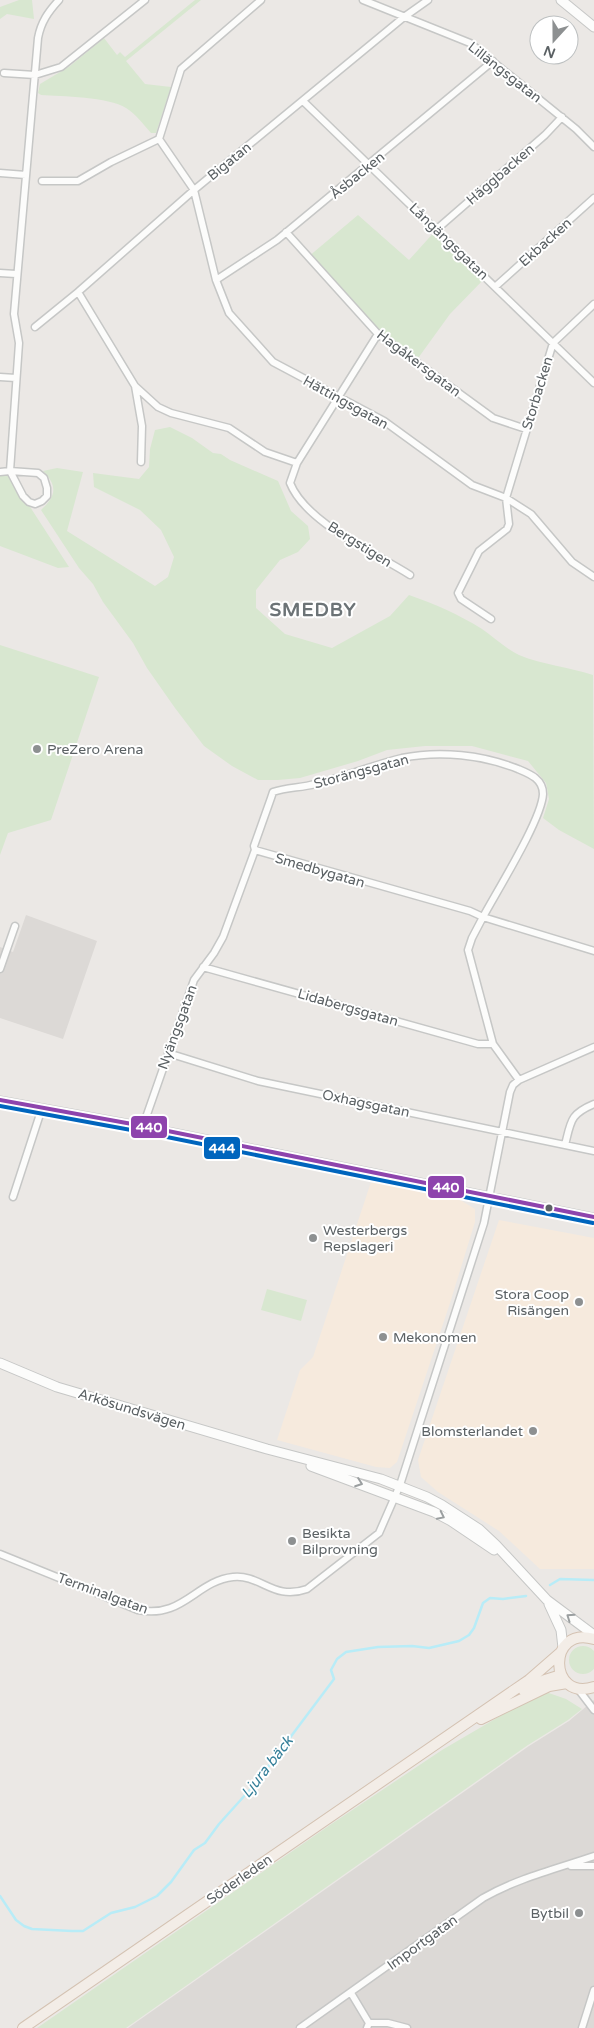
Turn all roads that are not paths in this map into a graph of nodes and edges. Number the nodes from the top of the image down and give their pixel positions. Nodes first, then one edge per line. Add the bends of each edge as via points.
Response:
1 (59, 0) edge
2 (145, 0) edge
3 (261, 0) edge
4 (363, 0) edge
5 (428, 0) edge
6 (561, 0) edge
7 (404, 17) junction
8 (594, 27) edge
9 (493, 62) junction
10 (4, 73) dead end
11 (35, 75) junction
12 (304, 101) junction
13 (562, 117) junction
14 (159, 139) junction
15 (594, 147) edge
16 (370, 165) junction
17 (0, 172) edge
18 (26, 175) junction
19 (42, 181) dead end
20 (194, 190) junction
21 (594, 198) edge
22 (438, 229) junction
23 (286, 232) junction
24 (0, 273) edge
25 (16, 274) junction
26 (216, 280) junction
27 (496, 286) junction
28 (78, 292) junction
29 (594, 304) edge
30 (35, 327) dead end
31 (378, 334) junction
32 (552, 343) junction
33 (0, 376) edge
34 (16, 378) junction
35 (594, 383) edge
36 (135, 386) junction
37 (337, 398) junction
38 (526, 429) junction
39 (141, 462) dead end
40 (297, 463) junction
41 (10, 471) junction
42 (0, 472) edge
43 (506, 498) junction
44 (410, 575) dead end
45 (594, 576) edge
46 (491, 619) dead end
47 (255, 850) junction
48 (483, 917) junction
49 (15, 926) dead end
50 (594, 952) edge
51 (203, 967) junction
52 (0, 969) edge
53 (493, 1044) junction
54 (594, 1047) edge
55 (168, 1053) junction
56 (519, 1080) junction
57 (0, 1100) edge
58 (594, 1104) edge
59 (42, 1108) junction
60 (143, 1126) junction
61 (502, 1131) junction
62 (565, 1145) junction
63 (594, 1151) edge
64 (490, 1196) junction
65 (13, 1197) dead end
66 (594, 1217) edge
67 (0, 1363) edge
68 (267, 1449) junction
69 (400, 1485) junction
70 (396, 1496) junction
71 (0, 1554) edge
72 (514, 1565) junction
73 (547, 1600) junction
74 (593, 1634) edge
75 (562, 1651) junction
76 (564, 1679) junction
77 (594, 1688) edge
78 (578, 1689) junction
79 (594, 1710) edge
80 (455, 1731) junction
81 (594, 1856) edge
82 (594, 1866) edge
83 (550, 1869) junction
84 (594, 1990) edge
85 (351, 1993) junction
86 (368, 2026) edge
87 (23, 2028) edge
88 (300, 2028) edge
89 (407, 2028) edge
90 (582, 2028) edge

1 - 11 street via 41,24
2 - 11 street via 61,67
3 - 14 street via 181,69
4 - 7 street, Lillängsgatan
5 - 7 street, Bigatan
6 - 8 main road
7 - 9 street, Lillängsgatan via 470,43
7 - 12 street, Bigatan
9 - 13 street, Lillängsgatan
9 - 16 street, Åsbacken
10 - 11 street
11 - 18 street
12 - 16 street, Långängsgatan
12 - 20 street, Bigatan
13 - 15 street, Lillängsgatan
13 - 22 street, Häggbacken
14 - 19 street via 78,181
14 - 20 street
16 - 22 street, Långängsgatan
16 - 23 street, Åsbacken
17 - 18 street
18 - 25 street
20 - 26 street, Hättingsgatan
20 - 28 street, Bigatan
21 - 27 street, Ekbacken
22 - 27 street, Långängsgatan
23 - 26 street, Åsbacken
23 - 31 street, Hagåkersgatan
24 - 25 street
25 - 34 street via 14,314 19,344
26 - 37 street, Hättingsgatan via 229,313 273,362
27 - 32 street, Långängsgatan
28 - 30 street, Bigatan
28 - 36 street
29 - 32 street, Storbacken
31 - 37 street, Bergstigen
31 - 38 street, Hagåkersgatan via 493,418
32 - 35 street, Långängsgatan
32 - 38 street, Storbacken
33 - 34 street
34 - 41 street
36 - 39 street via 142,426
36 - 40 street via 158,407 229,428 265,452
37 - 40 street, Bergstigen
37 - 43 street, Hättingsgatan via 384,421 472,485
38 - 43 street, Storbacken
40 - 44 street, Bergstigen via 290,483 306,507 336,531
41 - 41 street via 29,502 35,504 47,496 44,478 38,473
41 - 42 street
43 - 45 street, Hättingsgatan via 531,514 572,562
43 - 46 street via 509,524 479,551 458,593
47 - 48 street, Smedbygatan
47 - 48 street, Storängsgatan via 270,798 281,789 312,785 403,758 446,753 500,762 534,776 543,793 541,805 517,855
47 - 51 street, Nyängsgatan via 223,937
48 - 50 street, Smedbygatan
48 - 53 street via 468,950
49 - 52 street
51 - 53 street, Lidabergsgatan via 478,1044
51 - 55 street, Nyängsgatan via 194,980
53 - 56 street
54 - 56 street
55 - 60 street, Nyängsgatan
55 - 61 street, Oxhagsgatan via 258,1081
56 - 61 street via 510,1092
57 - 59 street
58 - 62 street via 575,1114
59 - 60 street
59 - 65 street
60 - 64 street
61 - 62 street, Oxhagsgatan
61 - 64 street
62 - 63 street, Oxhagsgatan
64 - 66 street
64 - 69 street
67 - 68 main road, Arkösundsvägen via 57,1387
68 - 69 main road, Arkösundsvägen
68 -> 70 main road, Arkösundsvägen
69 - 70 street
69 - 72 main road, Arkösundsvägen via 460,1516 485,1534
70 - 71 street, Terminalgatan via 383,1526 373,1538 307,1589 293,1592 232,1577 173,1607 148,1612
70 -> 72 main road, Arkösundsvägen via 451,1521
72 - 73 main road, Arkösundsvägen
74 -> 73 main road, Arkösundsvägen
73 - 75 main road, Arkösundsvägen via 562,1630
74 - 75 main road, Söderleden via 576,1638
75 - 76 main road via 558,1660
75 - 80 main road, Söderleden via 530,1680
76 - 78 main road
76 - 80 main road, Söderleden via 553,1676 536,1684 481,1719
77 - 78 main road
78 - 79 street
80 - 87 main road, Söderleden
81 - 83 street, Importgatan
82 - 83 street, Importgatan
83 - 85 street, Importgatan via 502,1887 483,1898
84 - 90 street
85 - 86 street
85 - 88 street, Importgatan
86 - 89 street via 388,2024

